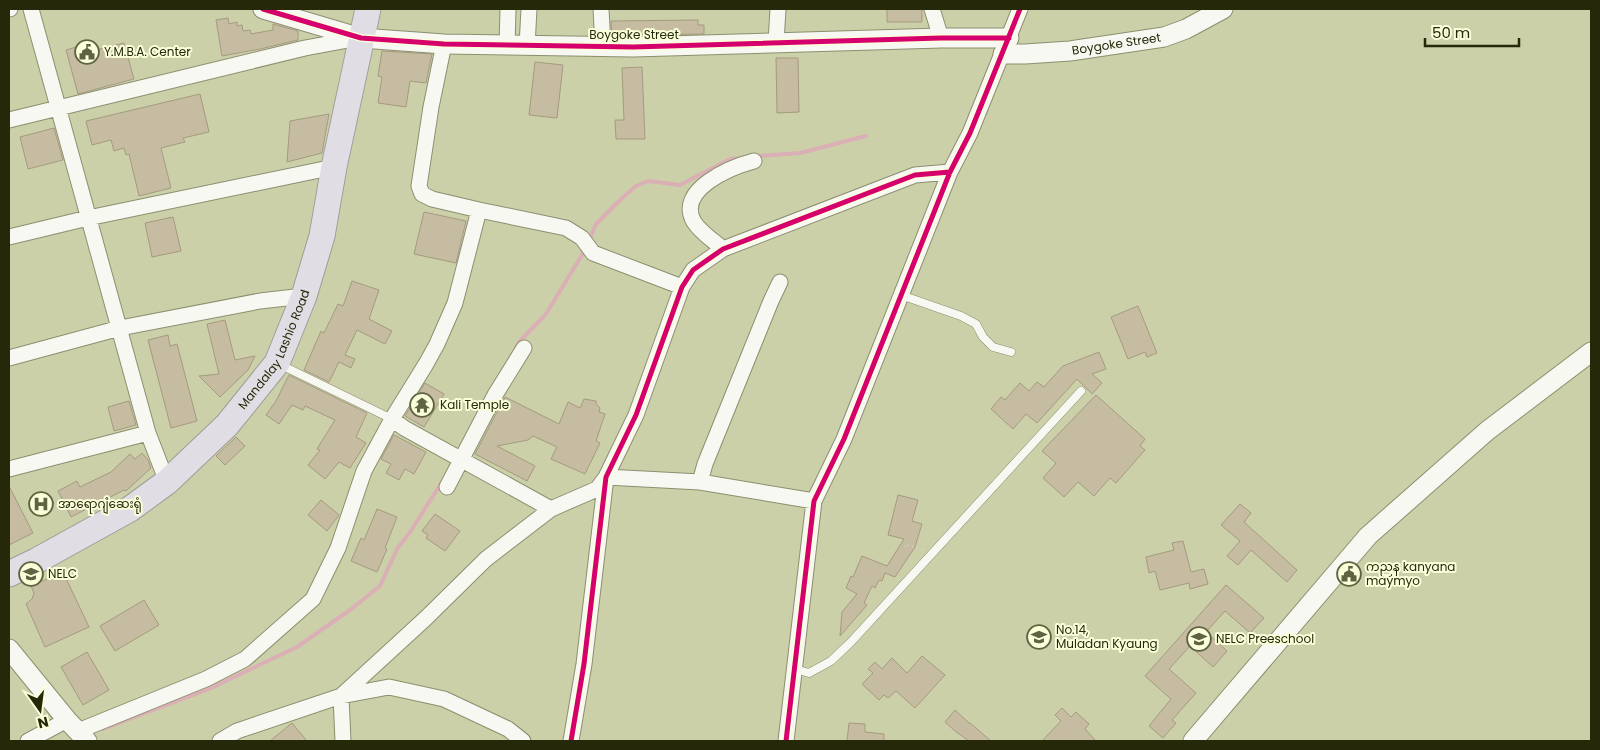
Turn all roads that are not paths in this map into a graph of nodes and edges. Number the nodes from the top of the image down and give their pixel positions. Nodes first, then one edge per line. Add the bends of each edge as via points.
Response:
1 (31, 9) edge
2 (263, 9) edge
3 (368, 9) edge
4 (508, 9) edge
5 (529, 9) edge
6 (601, 9) edge
7 (778, 9) edge
8 (932, 9) edge
9 (1020, 9) edge
10 (1223, 9) edge
11 (361, 38) junction
12 (941, 38) junction
13 (776, 42) junction
14 (444, 44) junction
15 (507, 46) junction
16 (527, 46) junction
17 (603, 46) junction
18 (1006, 46) junction
19 (59, 107) junction
20 (9, 120) edge
21 (754, 161) dead end
22 (334, 167) junction
23 (950, 172) junction
24 (479, 210) junction
25 (88, 218) junction
26 (9, 237) edge
27 (723, 249) junction
28 (780, 282) dead end
29 (682, 287) junction
30 (901, 295) junction
31 (304, 296) junction
32 (120, 328) junction
33 (524, 348) dead end
34 (1011, 352) dead end
35 (1591, 352) edge
36 (9, 358) edge
37 (277, 363) junction
38 (1081, 391) dead end
39 (392, 419) junction
40 (148, 433) junction
41 (461, 460) junction
42 (9, 470) edge
43 (606, 477) junction
44 (167, 482) junction
45 (700, 482) junction
46 (446, 487) dead end
47 (814, 501) junction
48 (551, 509) junction
49 (9, 574) edge
50 (9, 649) edge
51 (795, 670) junction
52 (341, 696) junction
53 (79, 732) edge
54 (28, 741) edge
55 (220, 741) edge
56 (342, 741) edge
57 (523, 741) edge
58 (571, 741) edge
59 (786, 741) edge
60 (1192, 741) edge

1 - 19 street
2 - 11 street, Boygoke Street
3 - 11 highway, Mandalay Lashio Road
4 - 15 street
5 - 16 street
6 - 17 street
7 - 13 street
8 - 12 street
9 - 18 street
10 - 18 street, Boygoke Street via 1164,37 1070,51 1024,54
11 - 14 street, Boygoke Street
11 - 19 street via 305,48
11 - 22 highway, Mandalay Lashio Road
12 - 13 street, Boygoke Street
12 - 18 street, Boygoke Street
13 - 17 street, Boygoke Street
14 - 15 street, Boygoke Street
14 - 24 street via 419,186 422,194 432,199
15 - 16 street, Boygoke Street
16 - 17 street, Boygoke Street
18 - 23 street
19 - 20 street
19 - 25 street
21 - 27 street via 712,178 697,193 690,206 695,224
22 - 25 street
22 - 31 highway, Mandalay Lashio Road via 322,236
23 - 27 street via 915,175
23 - 30 street
24 - 29 street via 566,228 582,238 593,253
24 - 39 street via 455,303 426,364
25 - 26 street
25 - 32 street
27 - 29 street via 693,270
28 - 45 street
29 - 43 street via 636,415
30 - 34 lane via 962,316 976,324 993,348
30 - 47 street via 844,438
31 - 32 street via 260,301
31 - 37 highway, Mandalay Lashio Road
32 - 36 street
32 - 40 street
33 - 41 street
35 - 60 street via 1487,431 1368,536
37 - 39 lane
37 - 44 highway, Mandalay Lashio Road via 227,425
38 - 51 lane via 851,642 831,661 809,672
39 - 41 street
39 - 53 street via 364,471 338,548 313,599 245,659 206,679
40 - 42 street
40 - 44 street
41 - 46 street
41 - 48 street
43 - 45 street
43 - 48 street via 597,489
43 - 58 street via 584,664
44 - 49 highway, Mandalay Lashio Road via 130,509
45 - 47 street
47 - 51 street
48 - 52 street via 486,559
50 - 53 street
51 - 59 street
52 - 55 street via 238,731
52 - 56 street
52 - 57 street via 390,687 444,699 508,729
53 - 54 street

